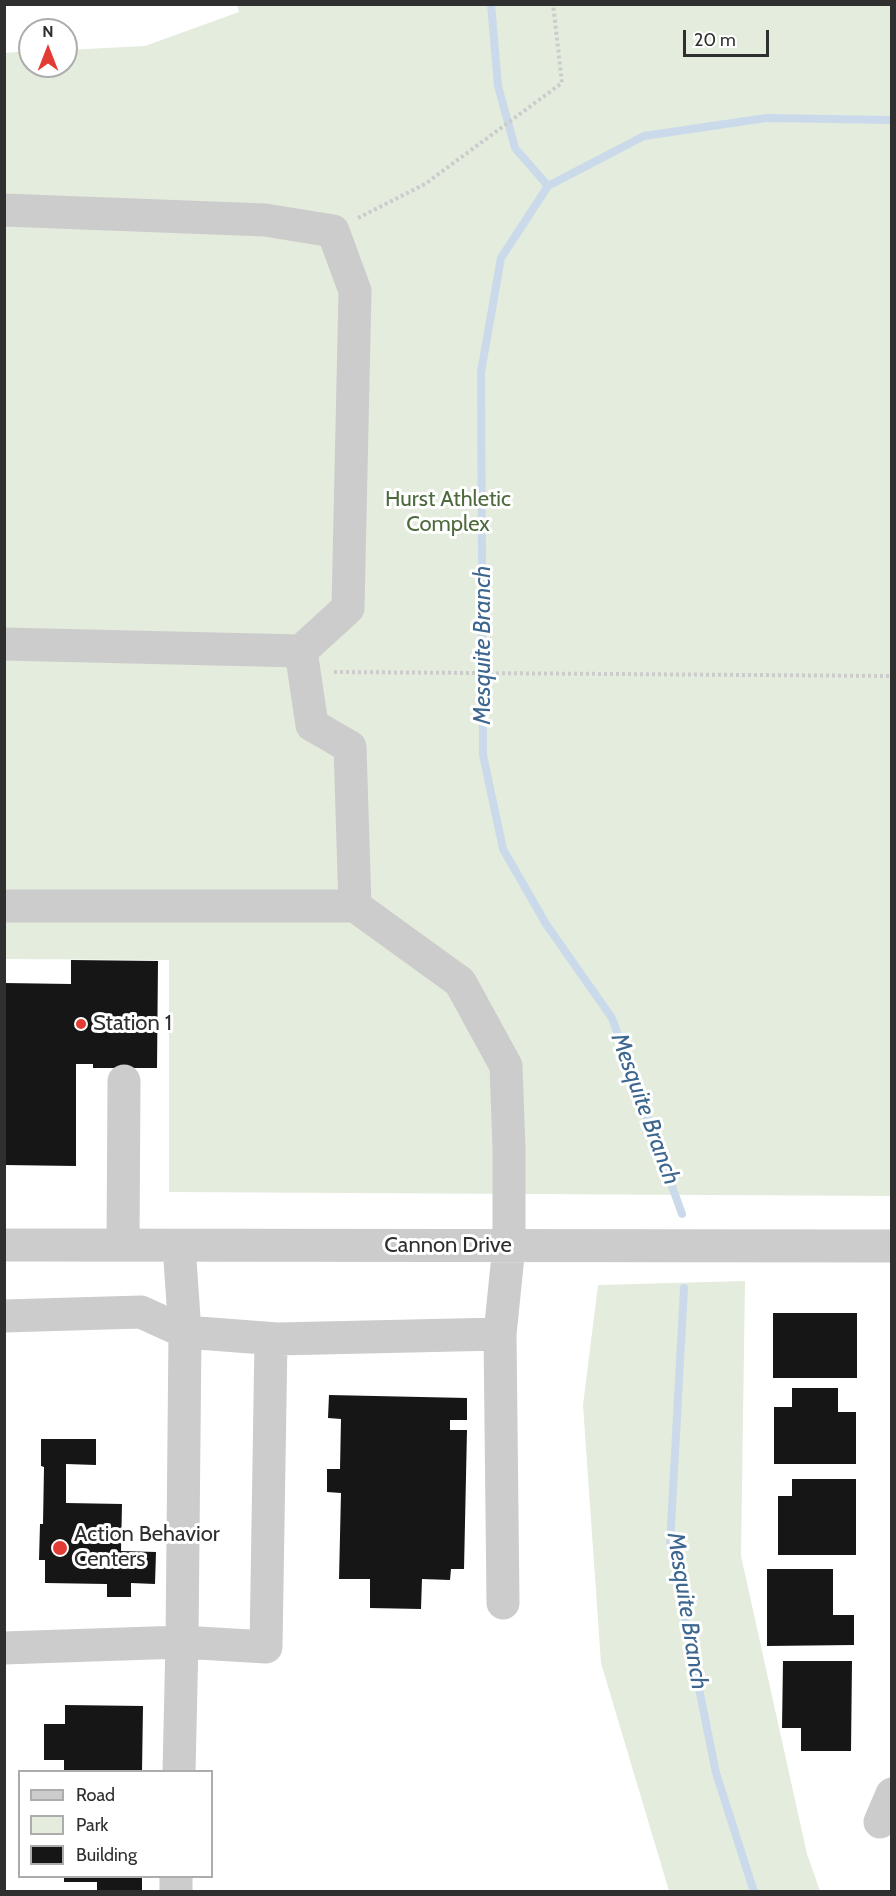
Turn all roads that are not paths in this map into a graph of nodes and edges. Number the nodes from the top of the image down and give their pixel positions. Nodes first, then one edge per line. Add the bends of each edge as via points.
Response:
1 (4, 210) edge
2 (4, 644) edge
3 (302, 661) junction
4 (4, 906) edge
5 (355, 906) junction
6 (124, 1081) dead end
7 (4, 1245) edge
8 (123, 1245) junction
9 (179, 1246) junction
10 (509, 1246) junction
11 (891, 1246) edge
12 (4, 1316) edge
13 (185, 1332) junction
14 (500, 1334) junction
15 (271, 1339) junction
16 (503, 1603) dead end
17 (182, 1642) junction
18 (4, 1648) edge
19 (178, 1770) edge

1 - 3 street via 266,220 333,231 355,291 348,608
2 - 3 street
3 - 5 street via 312,725 350,747
4 - 5 street
5 - 10 street via 460,982 506,1066
6 - 8 street
7 - 8 street, Cannon Drive
8 - 9 street, Cannon Drive
9 - 10 street, Cannon Drive
9 - 13 street
10 - 11 street, Cannon Drive
10 - 14 street
12 - 13 street via 141,1312
13 - 15 street
13 - 17 street
14 - 15 street
14 - 16 street
15 - 17 street via 266,1647
17 - 18 street
17 - 19 street

